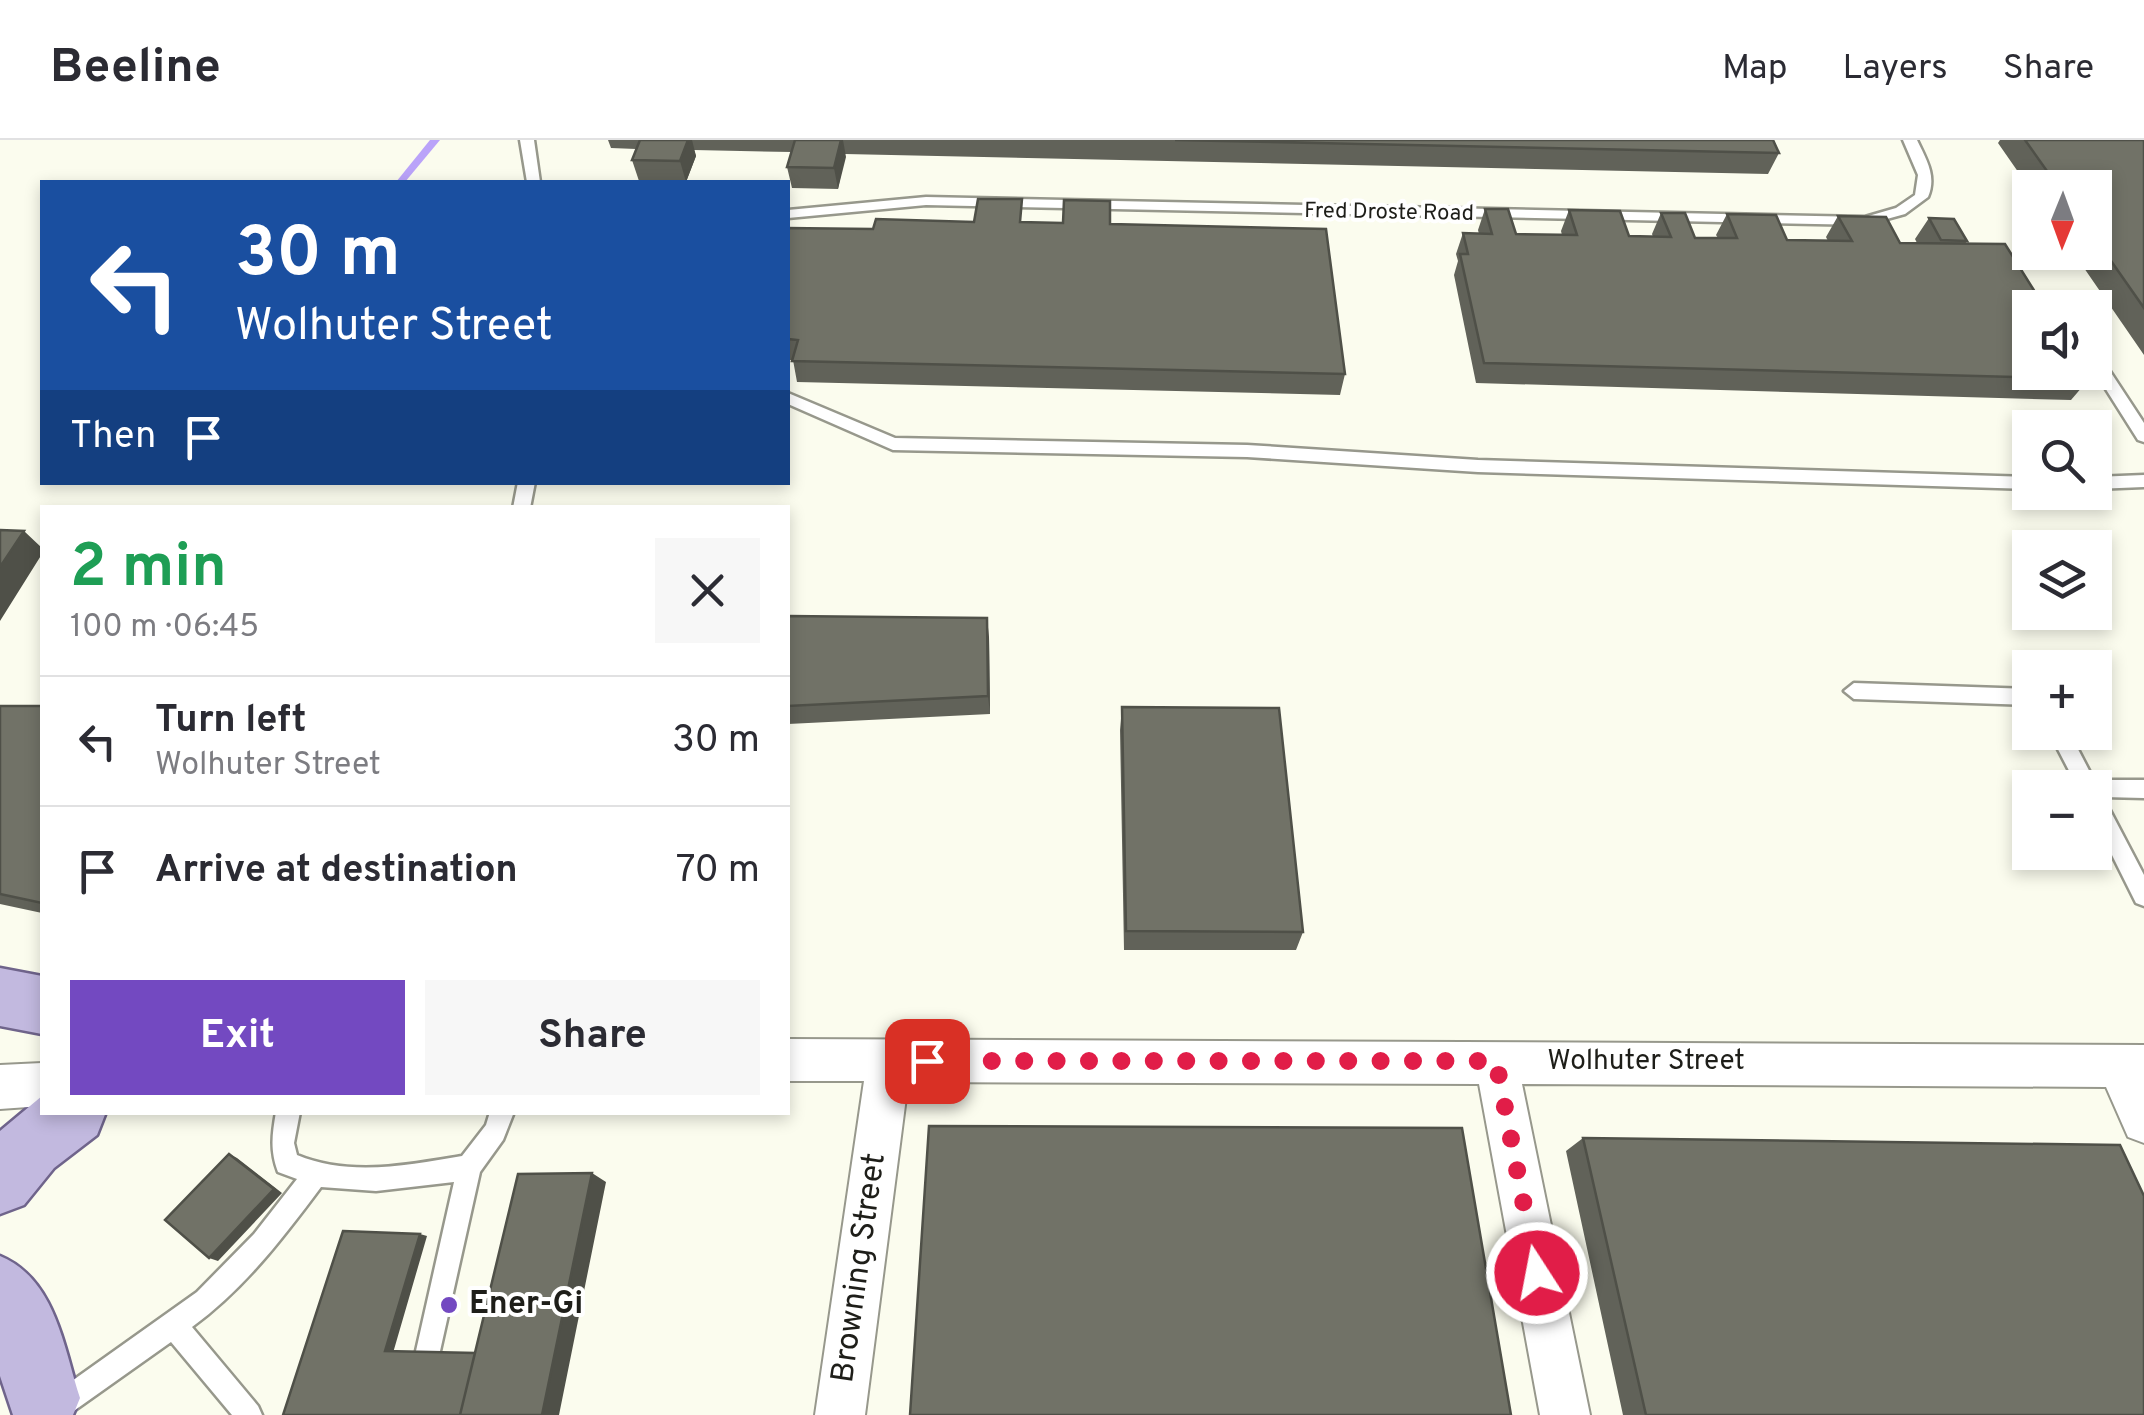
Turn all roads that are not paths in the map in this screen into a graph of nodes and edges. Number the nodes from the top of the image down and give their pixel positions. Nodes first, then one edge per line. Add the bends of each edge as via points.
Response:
1 (527, 140) edge
2 (1910, 140) edge
3 (534, 180) edge
4 (790, 214) edge
5 (2112, 386) edge
6 (790, 399) edge
7 (2144, 436) edge
8 (2144, 481) edge
9 (2012, 482) edge
10 (2112, 482) edge
11 (1854, 691) dead end
12 (2012, 696) edge
13 (2112, 788) edge
14 (2144, 789) edge
15 (2112, 834) edge
16 (2144, 896) edge
17 (0, 997) edge
18 (40, 1005) edge
19 (790, 1060) edge
20 (889, 1060) junction
21 (1496, 1061) junction
22 (2131, 1066) edge
23 (40, 1086) edge
24 (0, 1087) edge
25 (70, 1115) edge
26 (287, 1115) edge
27 (501, 1115) edge
28 (2144, 1121) edge
29 (469, 1166) junction
30 (314, 1177) junction
31 (0, 1181) edge
32 (0, 1291) edge
33 (173, 1324) junction
34 (429, 1352) edge
35 (39, 1399) edge
36 (249, 1415) edge
37 (840, 1415) edge
38 (1565, 1415) edge

1 - 3 lane
2 - 4 lane, Fred Droste Road via 1927,168 1924,194 1913,206 1865,221 926,201
5 - 7 lane
6 - 9 lane via 893,444 1247,450 1478,466
8 - 10 lane
11 - 12 lane
13 - 14 lane
15 - 16 lane
17 - 18 main road
19 - 20 street, Wolhuter Street
20 - 21 street, Wolhuter Street
20 - 37 street, Browning Street
21 - 22 street, Wolhuter Street
21 - 38 street
22 - 28 street
23 - 24 street
25 - 31 main road
26 - 30 lane via 282,1143 287,1163
27 - 29 lane
29 - 30 lane via 388,1179
29 - 34 lane
30 - 33 lane via 263,1243
32 - 35 main road via 18,1315
33 - 35 lane
33 - 36 lane

